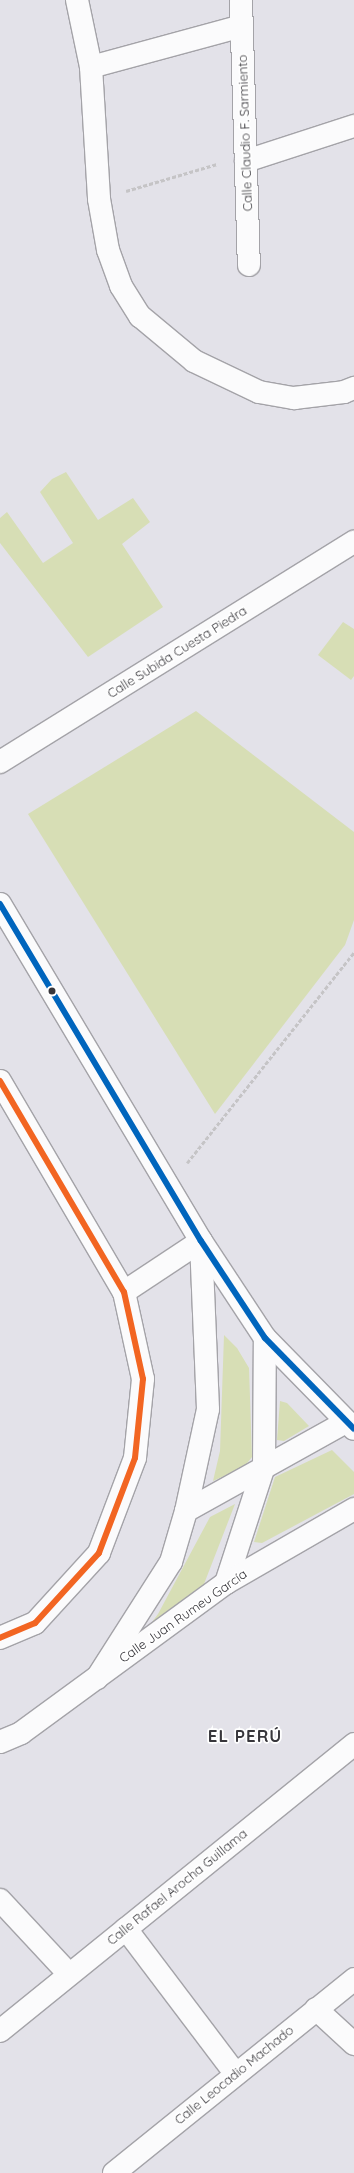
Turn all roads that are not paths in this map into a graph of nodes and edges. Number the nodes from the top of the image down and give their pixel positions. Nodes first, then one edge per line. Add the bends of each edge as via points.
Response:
1 (77, 0) edge
2 (241, 0) edge
3 (242, 26) junction
4 (91, 67) junction
5 (354, 126) edge
6 (246, 158) junction
7 (249, 265) dead end
8 (354, 388) edge
9 (354, 542) edge
10 (0, 762) edge
11 (0, 904) edge
12 (0, 1080) edge
13 (201, 1242) junction
14 (124, 1292) junction
15 (265, 1338) junction
16 (350, 1426) edge
17 (264, 1466) junction
18 (354, 1509) edge
19 (186, 1511) junction
20 (226, 1583) junction
21 (0, 1638) edge
22 (96, 1678) junction
23 (0, 1742) edge
24 (354, 1744) edge
25 (0, 1900) edge
26 (126, 1929) junction
27 (69, 1974) junction
28 (354, 1980) edge
29 (316, 2009) junction
30 (0, 2031) edge
31 (354, 2044) edge
32 (235, 2073) junction
33 (114, 2173) edge

1 - 4 street
2 - 3 street, Calle Claudio F. Sarmiento
3 - 4 street
3 - 6 street, Calle Claudio F. Sarmiento
4 - 8 street via 99,199 108,250 121,286 140,316 194,361 259,392 294,398 344,392
5 - 6 street
6 - 7 street, Calle Claudio F. Sarmiento
9 - 10 street, Calle Subida Cuesta Piedra
11 - 13 street
12 - 14 street
13 - 14 street
13 - 15 street
13 - 19 street via 208,1409
14 - 21 street via 143,1379 135,1458 99,1553 35,1623
15 - 16 street
15 - 17 street
16 - 17 street
17 - 19 street
17 - 20 street
18 - 20 street, Calle Juan Rumeu García
19 - 22 street via 171,1562
20 - 22 street, Calle Juan Rumeu García
22 - 23 street, Calle Juan Rumeu García via 21,1733
24 - 26 street, Calle Rafael Arocha Guillama
25 - 27 street
26 - 27 street, Calle Rafael Arocha Guillama
26 - 32 street
27 - 30 street, Calle Rafael Arocha Guillama
28 - 29 street, Calle Leocadio Machado
29 - 31 street
29 - 32 street, Calle Leocadio Machado
32 - 33 street, Calle Leocadio Machado

